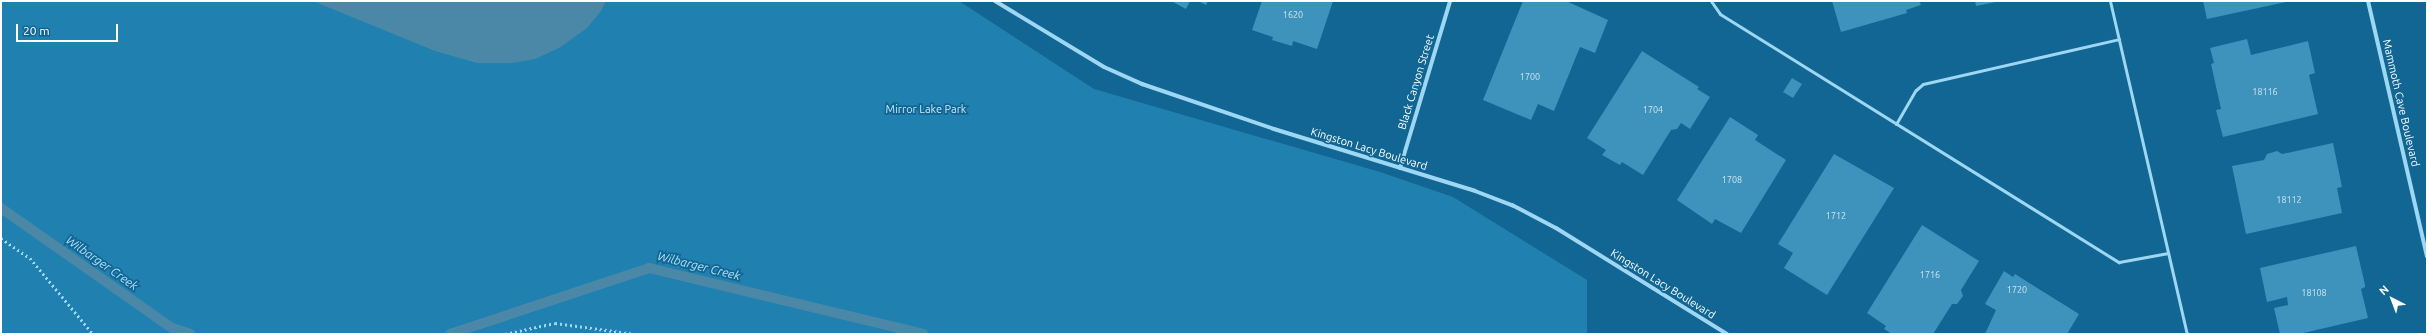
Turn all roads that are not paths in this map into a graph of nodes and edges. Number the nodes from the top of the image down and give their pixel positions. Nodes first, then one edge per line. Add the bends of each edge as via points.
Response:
1 (995, 1) edge
2 (1450, 1) edge
3 (1711, 1) edge
4 (2110, 1) edge
5 (2368, 1) edge
6 (2119, 39) junction
7 (1896, 124) junction
8 (1400, 168) junction
9 (2168, 253) junction
10 (2427, 256) edge
11 (1727, 334) edge
12 (2187, 334) edge

1 - 8 street, Kingston Lacy Boulevard via 1104,67 1142,84
2 - 8 street, Black Canyon Street
3 - 7 lane via 1720,14
4 - 6 lane
5 - 10 street, Mammoth Cave Boulevard
6 - 7 lane via 1923,84 1916,90
6 - 9 lane
7 - 9 lane via 2119,262
8 - 11 street, Kingston Lacy Boulevard via 1512,205 1556,228
9 - 12 lane

